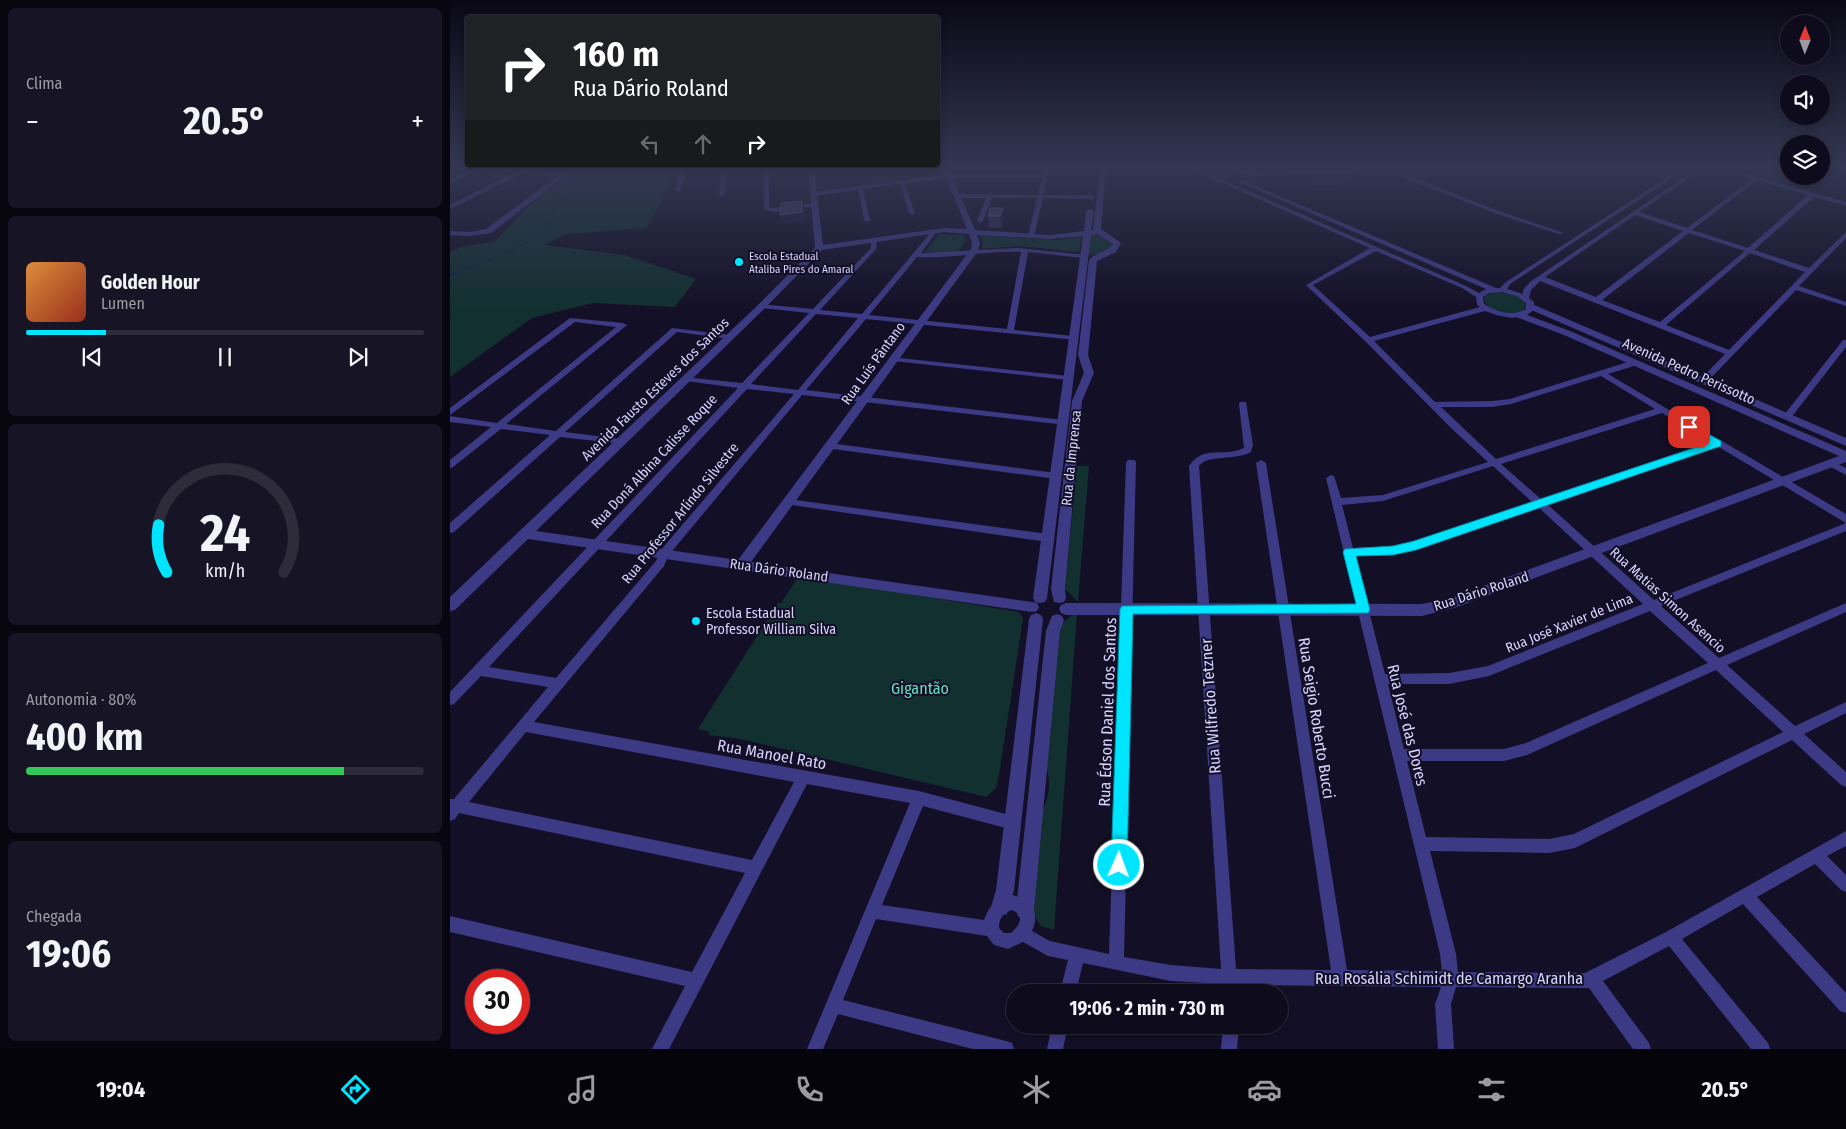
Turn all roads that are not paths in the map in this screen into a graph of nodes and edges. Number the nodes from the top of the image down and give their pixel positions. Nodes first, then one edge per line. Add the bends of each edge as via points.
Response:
1 (508, 216) edge
2 (816, 216) edge
3 (866, 216) edge
4 (965, 216) edge
5 (982, 216) edge
6 (1036, 216) edge
7 (1090, 216) edge
8 (1098, 216) edge
9 (1299, 216) edge
10 (1319, 216) edge
11 (1509, 216) edge
12 (1611, 216) edge
13 (1631, 216) edge
14 (1644, 216) edge
15 (1708, 216) edge
16 (1788, 216) edge
17 (867, 220) dead end
18 (980, 221) dead end
19 (934, 231) junction
20 (1689, 231) junction
21 (972, 232) junction
22 (1088, 232) junction
23 (1100, 232) junction
24 (450, 233) edge
25 (1561, 233) dead end
26 (1846, 234) edge
27 (1031, 236) junction
28 (874, 240) junction
29 (819, 248) junction
30 (1374, 249) junction
31 (1025, 250) junction
32 (1749, 251) junction
33 (972, 253) junction
34 (916, 255) junction
35 (1084, 256) junction
36 (1097, 256) junction
37 (1810, 271) junction
38 (1540, 278) junction
39 (1795, 287) junction
40 (1494, 290) junction
41 (1502, 290) junction
42 (1479, 296) junction
43 (1597, 300) junction
44 (1529, 302) junction
45 (1846, 304) edge
46 (762, 306) junction
47 (1486, 308) junction
48 (814, 311) junction
49 (1519, 315) junction
50 (864, 316) junction
51 (921, 322) junction
52 (1661, 325) junction
53 (1010, 331) junction
54 (730, 337) junction
55 (1073, 338) junction
56 (1369, 340) junction
57 (1846, 342) edge
58 (1731, 353) junction
59 (893, 359) junction
60 (1634, 363) junction
61 (1603, 374) junction
62 (1068, 378) junction
63 (686, 379) junction
64 (1088, 379) junction
65 (1703, 382) junction
66 (744, 386) junction
67 (800, 392) junction
68 (863, 400) junction
69 (1243, 404) dead end
70 (1434, 405) junction
71 (1758, 405) junction
72 (1661, 410) junction
73 (450, 412) edge
74 (1750, 414) junction
75 (1787, 417) junction
76 (450, 419) edge
77 (1063, 423) junction
78 (499, 426) junction
79 (558, 434) junction
80 (620, 442) junction
81 (1846, 442) edge
82 (1717, 443) junction
83 (829, 446) junction
84 (1846, 457) edge
85 (1131, 462) dead end
86 (1261, 463) dead end
87 (1495, 463) junction
88 (1830, 463) junction
89 (450, 466) edge
90 (1846, 472) edge
91 (1056, 476) junction
92 (1331, 478) dead end
93 (1782, 482) junction
94 (788, 502) junction
95 (1337, 502) junction
96 (1540, 503) junction
97 (1846, 520) edge
98 (1846, 527) edge
99 (450, 529) edge
100 (525, 534) junction
101 (1048, 538) junction
102 (596, 544) junction
103 (1593, 551) junction
104 (1349, 552) junction
105 (664, 554) junction
106 (741, 565) junction
107 (1652, 605) junction
108 (450, 606) edge
109 (1846, 607) edge
110 (1036, 608) junction
111 (1061, 609) junction
112 (1126, 609) junction
113 (1204, 609) junction
114 (1283, 610) junction
115 (1363, 610) junction
116 (1717, 664) junction
117 (478, 670) junction
118 (1380, 679) junction
119 (559, 684) junction
120 (450, 700) edge
121 (1846, 707) edge
122 (523, 726) junction
123 (1793, 733) junction
124 (1399, 755) junction
125 (803, 778) junction
126 (1846, 781) edge
127 (919, 798) junction
128 (452, 808) edge
129 (1013, 823) junction
130 (1846, 838) edge
131 (1421, 844) junction
132 (1816, 855) junction
133 (755, 868) junction
134 (1846, 885) edge
135 (1745, 895) junction
136 (1000, 907) junction
137 (1025, 909) junction
138 (872, 911) junction
139 (450, 924) edge
140 (992, 929) junction
141 (1023, 934) junction
142 (1671, 937) junction
143 (1077, 954) junction
144 (1116, 963) junction
145 (1592, 978) junction
146 (1340, 979) junction
147 (1451, 980) junction
148 (696, 981) junction
149 (1070, 984) edge
150 (1224, 984) edge
151 (1229, 984) edge
152 (1248, 984) edge
153 (1846, 1005) edge
154 (833, 1006) junction
155 (1058, 1034) edge
156 (1230, 1034) edge
157 (660, 1049) edge
158 (815, 1049) edge
159 (1006, 1049) edge
160 (1055, 1049) edge
161 (1229, 1049) edge
162 (1446, 1049) edge
163 (1643, 1049) edge
164 (1762, 1049) edge

1 - 24 street via 488,231
2 - 29 street
3 - 17 street
4 - 21 street
5 - 18 street
6 - 27 street
7 - 22 street, Rua da Imprensa
8 - 23 street via 1097,230
9 - 30 street
10 - 40 street
11 - 25 street
12 - 41 street
13 - 38 street
14 - 20 street
15 - 20 street
16 - 32 street
19 - 21 street
19 - 28 street
19 - 34 street, Rua Professor Arlíndo Silvestre
20 - 32 street
20 - 43 street
21 - 27 street
21 - 33 street via 976,243
22 - 23 street
22 - 27 street via 1051,238
22 - 35 street, Rua da Imprensa
23 - 36 street via 1114,239 1116,247
26 - 37 street
28 - 29 street
28 - 48 street, Rua Doná Albina Calisse Roque via 874,248
29 - 46 street, Avenida Fausto Esteves dos Santos
30 - 42 street
30 - 56 street, Rua Matias Simon Asencio via 1309,285
31 - 33 street
31 - 35 street
31 - 53 street
32 - 37 street
32 - 52 street
33 - 34 street
33 - 51 street, Rua Luís Pântano
34 - 50 street, Rua Professor Arlíndo Silvestre
35 - 36 street
35 - 55 street, Rua da Imprensa
36 - 64 street via 1093,260 1083,355
37 - 39 street
38 - 43 street
38 - 44 street via 1528,290
39 - 45 street
39 - 58 street
40 - 41 street
40 - 42 street
41 - 44 street
42 - 47 street
43 - 52 street
44 - 49 street via 1530,310
44 - 65 street, Avenida Pedro Perissotto
46 - 48 street
46 - 54 street, Avenida Fausto Esteves dos Santos
47 - 49 street via 1502,314
47 - 56 street
48 - 50 street
48 - 66 street, Rua Doná Albina Calisse Roque
49 - 60 street, Avenida Pedro Perissotto
50 - 51 street
50 - 67 street, Rua Professor Arlíndo Silvestre
51 - 53 street
51 - 59 street, Rua Luís Pântano
52 - 58 street
53 - 55 street
54 - 63 street, Avenida Fausto Esteves dos Santos
54 - 79 street via 674,330
55 - 62 street, Rua da Imprensa
56 - 70 street, Rua Matias Simon Asencio
57 - 75 street
58 - 65 street
59 - 62 street
59 - 68 street, Rua Luís Pântano
60 - 61 street
60 - 74 street, Avenida Pedro Perissotto
61 - 70 street via 1511,402
61 - 72 street
62 - 64 street
62 - 77 street, Rua da Imprensa
63 - 66 street
63 - 80 street, Avenida Fausto Esteves dos Santos
64 - 111 street, Rua da Imprensa via 1077,403 1058,589
65 - 71 street, Avenida Pedro Perissotto
66 - 67 street
66 - 102 street, Rua Doná Albina Calisse Roque
67 - 68 street
67 - 105 street, Rua Professor Arlíndo Silvestre
68 - 77 street
68 - 83 street, Rua Luís Pântano
69 - 113 street, Rua Wilfredo Tetzner via 1248,450 1234,456 1202,457 1194,466
70 - 87 street, Rua Matias Simon Asencio
71 - 74 street
71 - 75 street, Avenida Pedro Perissotto
72 - 82 street
72 - 87 street
73 - 78 street via 573,320 623,325
74 - 84 street, Avenida Pedro Perissotto
75 - 81 street, Avenida Pedro Perissotto
76 - 78 street
77 - 91 street, Rua da Imprensa
78 - 79 street
78 - 89 street
79 - 80 street
79 - 99 street
80 - 100 street, Avenida Fausto Esteves dos Santos
82 - 93 street
82 - 96 street
83 - 91 street
83 - 94 street, Rua Luís Pântano
84 - 88 street, Rua Dário Roland
85 - 112 street, Rua Édson Daniel dos Santos
86 - 114 street, Rua Seigio Roberto Bucci
87 - 95 street via 1383,498
87 - 96 street, Rua Matias Simon Asencio
88 - 90 street
88 - 93 street, Rua Dário Roland
91 - 101 street, Rua da Imprensa
92 - 95 street, Rua José das Dores
93 - 97 street
93 - 103 street, Rua Dário Roland
94 - 101 street
94 - 106 street, Rua Luís Pântano
95 - 104 street, Rua José das Dores
96 - 103 street, Rua Matias Simon Asencio
96 - 104 street via 1393,551
98 - 107 street, Rua José Xavier de Lima
100 - 102 street, Rua Dário Roland
100 - 108 street, Avenida Fausto Esteves dos Santos
101 - 110 street, Rua da Imprensa
102 - 105 street, Rua Dário Roland
102 - 117 street, Rua Doná Albina Calisse Roque
103 - 107 street, Rua Matias Simon Asencio
103 - 115 street, Rua Dário Roland via 1452,604 1422,610
104 - 115 street, Rua José das Dores
105 - 106 street, Rua Dário Roland
105 - 119 street, Rua Professor Arlíndo Silvestre via 660,563
106 - 110 street, Rua Dário Roland
107 - 116 street, Rua Matias Simon Asencio
107 - 118 street, Rua José Xavier de Lima via 1471,677
109 - 116 street
110 - 111 street via 1046,596
110 - 111 street via 1050,622
110 - 129 street, Rua da Imprensa
111 - 112 street, Rua Dário Roland
111 - 137 street, Rua da Imprensa via 1052,641
112 - 113 street, Rua Dário Roland
112 - 144 street, Rua Édson Daniel dos Santos
113 - 114 street, Rua Dário Roland
113 - 151 street, Rua Wilfredo Tetzner
114 - 115 street, Rua Dário Roland
114 - 146 street, Rua Seigio Roberto Bucci
115 - 118 street, Rua José das Dores
116 - 123 street, Rua Matias Simon Asencio
116 - 124 street via 1527,749 1504,755
117 - 119 street
117 - 120 street, Rua Doná Albina Calisse Roque
118 - 124 street, Rua José das Dores
119 - 122 street, Rua Professor Arlíndo Silvestre
121 - 123 street
122 - 125 street, Rua Manoel Rato
122 - 128 street, Rua Professor Arlíndo Silvestre
123 - 126 street, Rua Matias Simon Asencio
123 - 131 street via 1575,842 1549,846
124 - 131 street, Rua José das Dores
125 - 127 street, Rua Manoel Rato
125 - 133 street
127 - 129 street, Rua Manoel Rato
127 - 138 street
128 - 133 street
129 - 136 street, Rua da Imprensa
130 - 132 street, Rua Rosália Schimidt de Camargo Aranha
131 - 147 street, Rua José das Dores via 1448,954
132 - 134 street
132 - 135 street, Rua Rosália Schimidt de Camargo Aranha
133 - 148 street
135 - 142 street, Rua Rosália Schimidt de Camargo Aranha
135 - 153 street
136 - 137 street via 1013,902
136 - 140 street, Rua da Imprensa via 994,913
137 - 141 street, Rua da Imprensa via 1028,918
138 - 140 street
138 - 154 street
139 - 148 street
140 - 141 street via 996,937 1004,941 1015,940
141 - 143 street, Rua Rosália Schimidt de Camargo Aranha via 1048,948
142 - 145 street, Rua Rosália Schimidt de Camargo Aranha
142 - 164 street
143 - 144 street, Rua Rosália Schimidt de Camargo Aranha
143 - 149 street
144 - 150 street, Rua Rosália Schimidt de Camargo Aranha
145 - 147 street, Rua Rosália Schimidt de Camargo Aranha via 1587,981
145 - 163 street
146 - 147 street, Rua Rosália Schimidt de Camargo Aranha
146 - 152 street, Rua Rosália Schimidt de Camargo Aranha
147 - 162 street via 1443,1004
148 - 157 street
154 - 158 street
154 - 159 street
155 - 160 street
156 - 161 street

